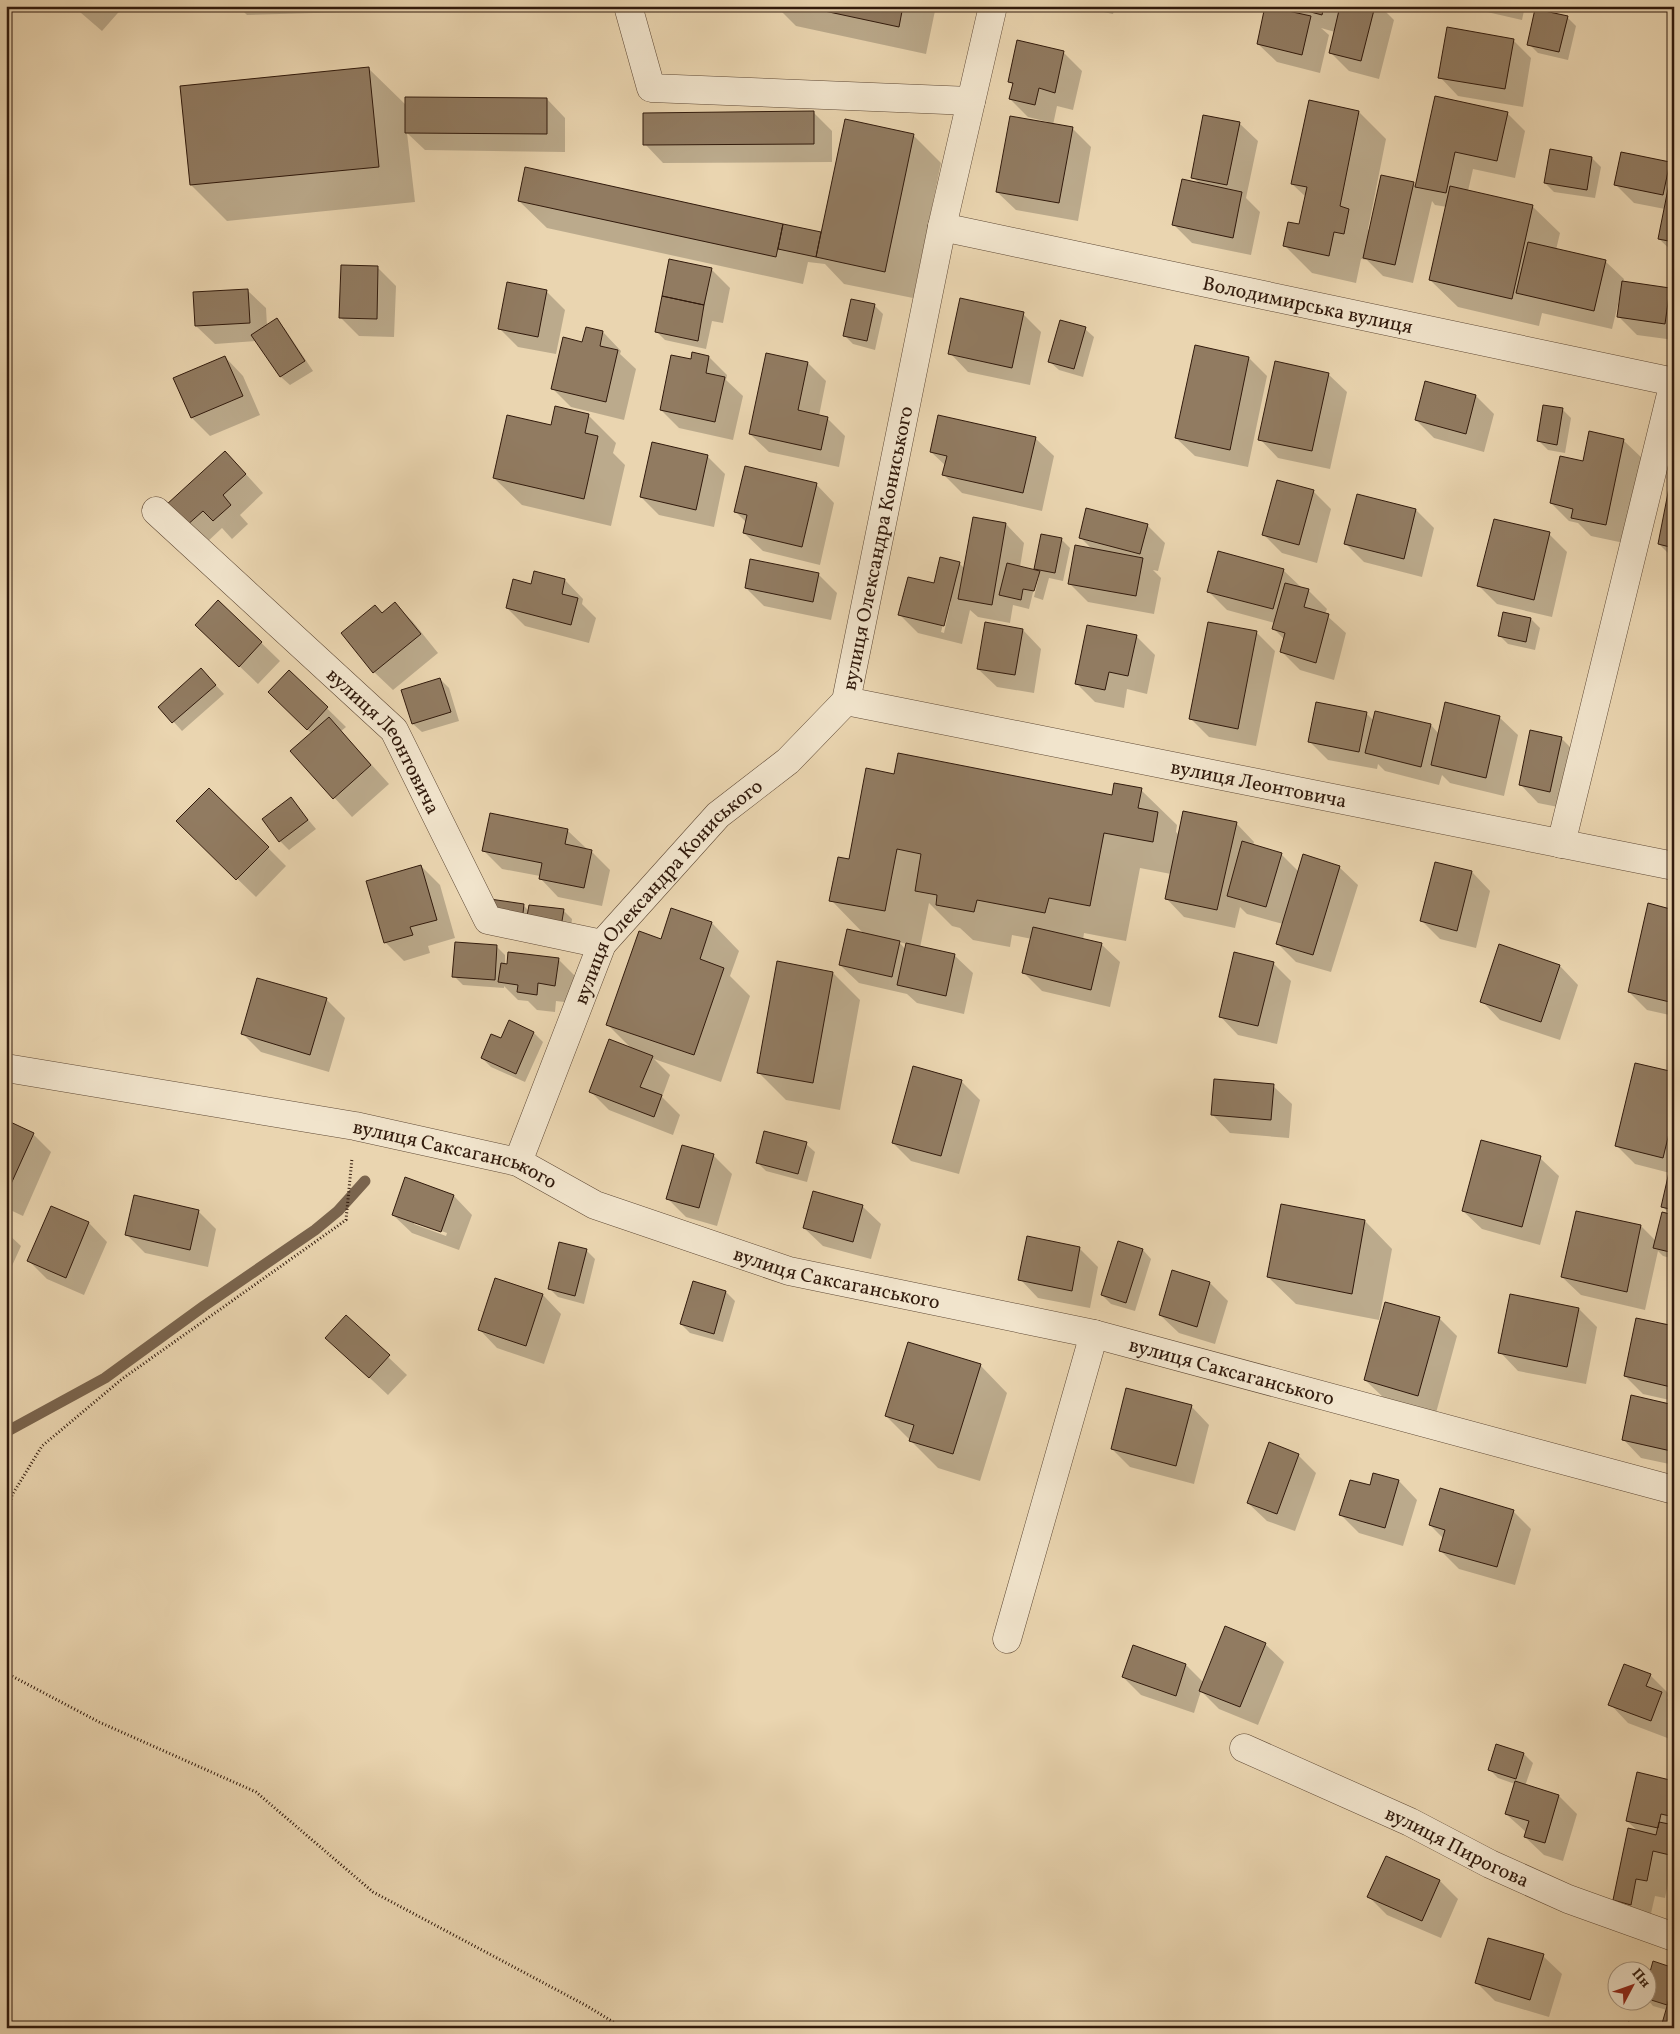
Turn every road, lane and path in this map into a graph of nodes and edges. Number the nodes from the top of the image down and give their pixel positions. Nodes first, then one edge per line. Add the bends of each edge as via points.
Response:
1 (628, 6) edge
2 (993, 6) edge
3 (971, 101) junction
4 (942, 226) junction
5 (1674, 382) edge
6 (156, 511) dead end
7 (846, 701) junction
8 (1561, 844) junction
9 (1674, 866) edge
10 (602, 944) junction
11 (6, 1068) edge
12 (355, 1126) junction
13 (518, 1162) junction
14 (1094, 1334) junction
15 (1674, 1490) edge
16 (6, 1520) edge
17 (1007, 1639) dead end
18 (6, 1673) edge
19 (1244, 1748) dead end
20 (1674, 1937) edge
21 (623, 2028) edge

1 - 3 street via 651,88
2 - 3 street, вулиця Олександра Кониського
3 - 4 street, вулиця Олександра Кониського
4 - 5 street, Володимирська вулиця
4 - 7 street, вулиця Олександра Кониського
5 - 8 street
6 - 10 street, вулиця Леонтовича via 394,730 488,920
7 - 8 street, вулиця Леонтовича
7 - 10 street, вулиця Олександра Кониського via 788,762 718,815
8 - 9 street, вулиця Леонтовича
10 - 13 street, вулиця Олександра Кониського
11 - 12 street, вулиця Саксаганського
12 - 13 street, вулиця Саксаганського
12 - 16 path via 346,1220 122,1379 42,1446 12,1495
13 - 14 street, вулиця Саксаганського via 595,1205 789,1271
14 - 15 street, вулиця Саксаганського
14 - 17 street
18 - 21 path via 99,1722 256,1792 373,1892 579,2001
19 - 20 street, вулиця Пирогова via 1410,1822 1490,1864 1568,1899

